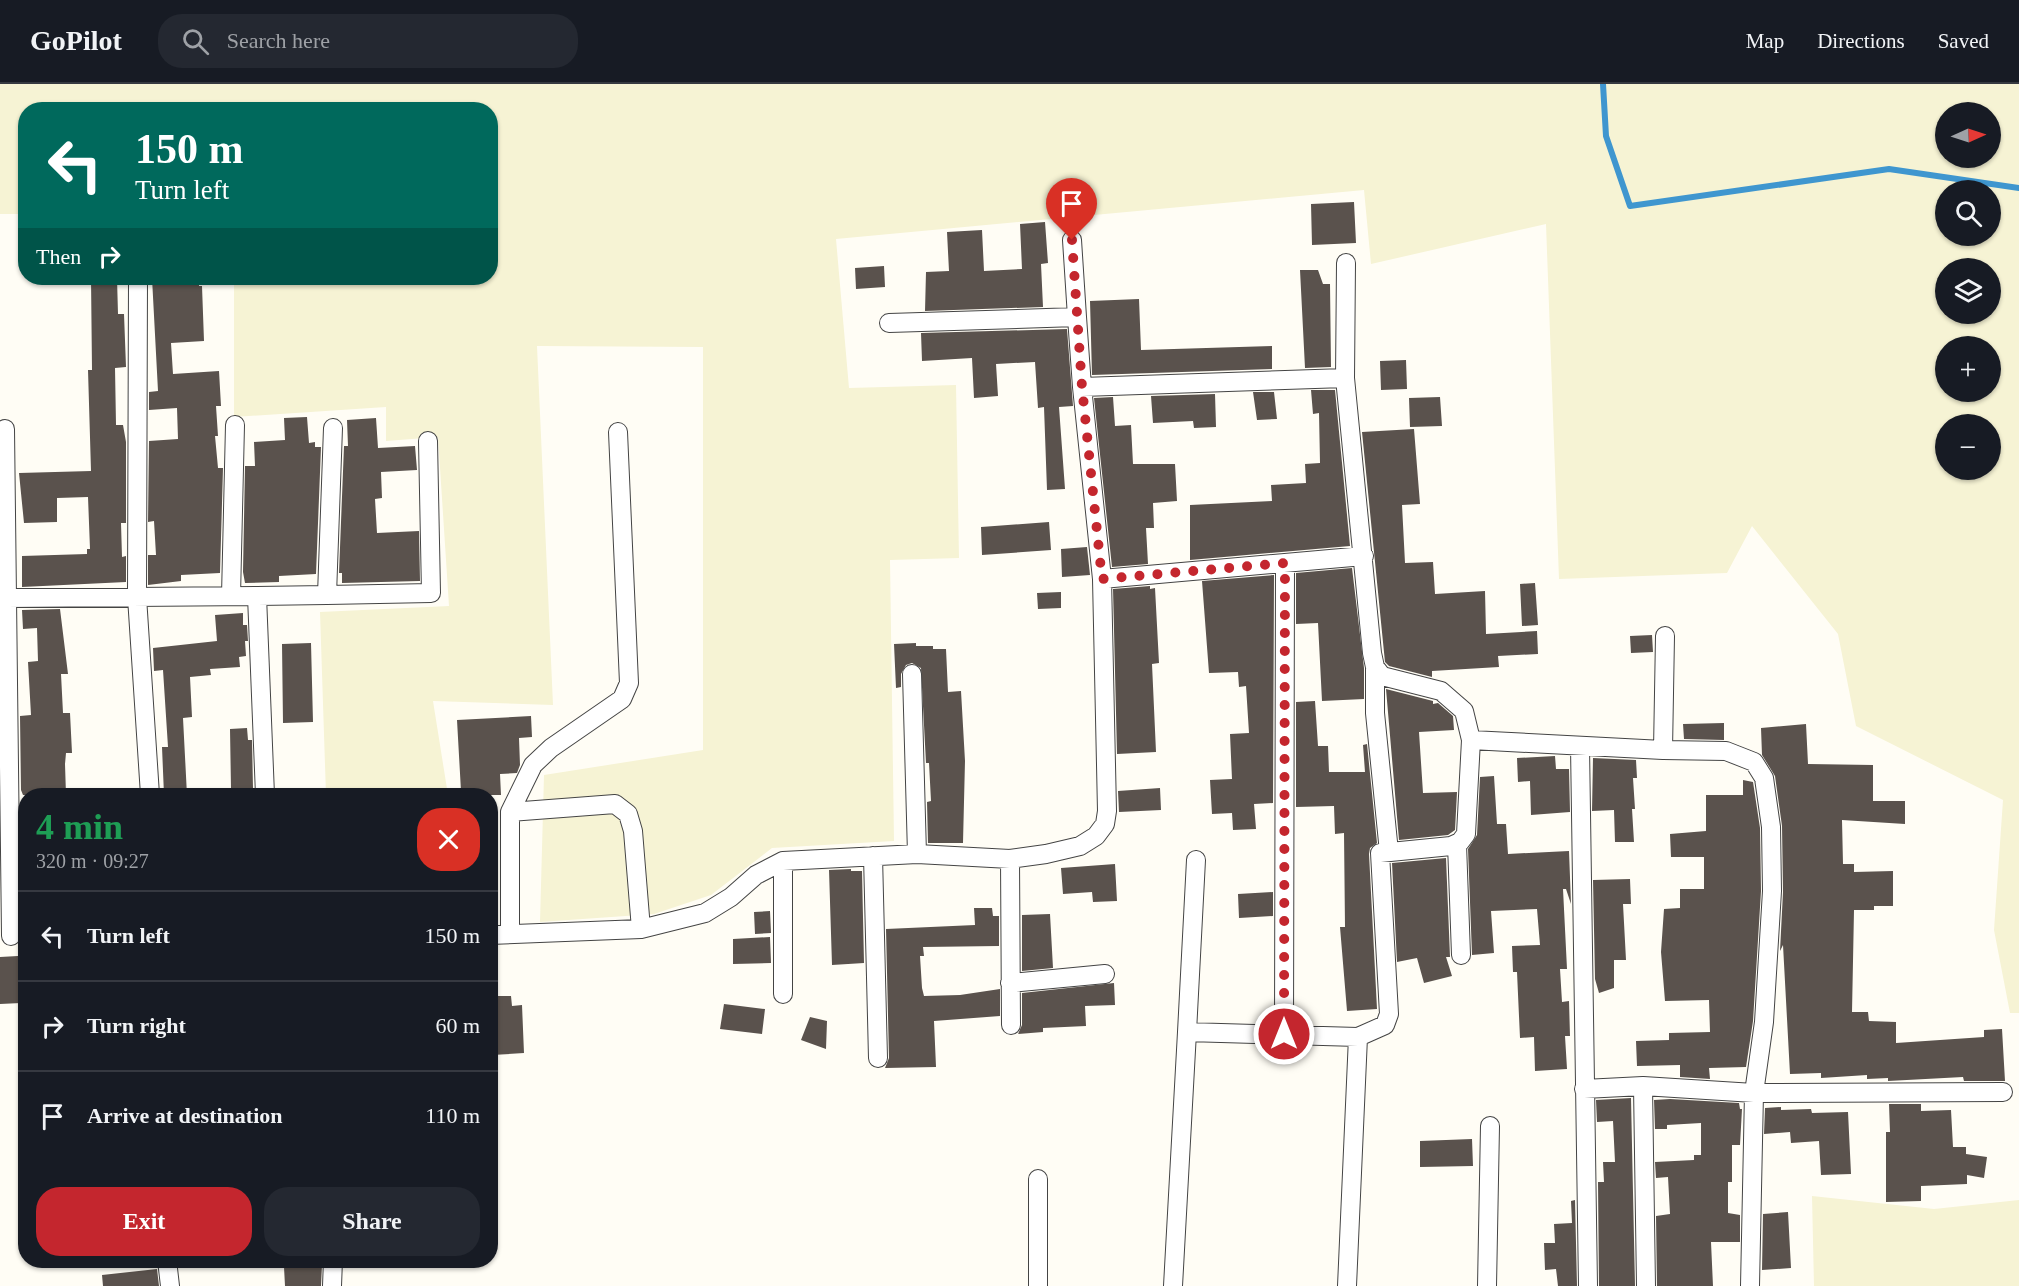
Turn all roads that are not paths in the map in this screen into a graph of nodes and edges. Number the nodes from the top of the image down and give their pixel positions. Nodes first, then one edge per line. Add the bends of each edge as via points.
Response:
1 (1072, 240) dead end
2 (1346, 263) dead end
3 (138, 285) edge
4 (1077, 317) junction
5 (889, 323) dead end
6 (1345, 378) junction
7 (1082, 387) junction
8 (236, 425) dead end
9 (333, 428) dead end
10 (5, 429) dead end
11 (618, 432) dead end
12 (428, 441) dead end
13 (1364, 556) junction
14 (1285, 563) junction
15 (1102, 579) junction
16 (327, 595) junction
17 (231, 596) junction
18 (257, 596) junction
19 (137, 597) junction
20 (7, 598) junction
21 (1665, 636) dead end
22 (1375, 667) junction
23 (912, 674) dead end
24 (1471, 740) junction
25 (1580, 746) junction
26 (1663, 750) junction
27 (150, 788) edge
28 (265, 788) edge
29 (510, 812) junction
30 (1457, 844) junction
31 (1389, 852) junction
32 (917, 854) junction
33 (873, 856) junction
34 (1010, 859) junction
35 (1196, 860) dead end
36 (783, 861) junction
37 (641, 929) junction
38 (510, 934) junction
39 (498, 935) edge
40 (12, 936) edge
41 (1461, 955) dead end
42 (1105, 974) dead end
43 (1010, 983) junction
44 (783, 994) dead end
45 (1011, 1025) dead end
46 (1187, 1032) junction
47 (1284, 1034) junction
48 (1358, 1037) junction
49 (878, 1058) dead end
50 (1643, 1086) junction
51 (1584, 1089) junction
52 (2003, 1092) dead end
53 (1754, 1093) junction
54 (1490, 1126) dead end
55 (1038, 1179) dead end
56 (168, 1268) edge
57 (333, 1268) edge
58 (170, 1286) edge
59 (332, 1286) edge
60 (1038, 1286) edge
61 (1173, 1286) edge
62 (1347, 1286) edge
63 (1487, 1286) edge
64 (1588, 1286) edge
65 (1646, 1286) edge
66 (1750, 1286) edge

1 - 4 street
2 - 6 street
3 - 19 street
4 - 5 street
4 - 7 street
6 - 7 street
6 - 13 street
7 - 15 street
8 - 17 street
9 - 16 street
10 - 20 street
11 - 29 street via 628,683 621,699 533,765
12 - 16 street via 431,594
13 - 14 street
13 - 22 street
14 - 15 street
14 - 47 street
15 - 34 street via 1105,824 1096,836 1080,846
16 - 18 street
17 - 18 street
17 - 19 street
18 - 28 street
19 - 20 street
19 - 27 street
20 - 40 street
21 - 26 street
22 - 24 street via 1382,676 1441,691 1464,711
22 - 31 street
23 - 32 street
24 - 25 street
24 - 30 street via 1466,834
25 - 26 street
25 - 51 street
26 - 53 street via 1726,751 1755,762 1764,778 1771,826 1772,891 1764,1022
29 - 37 street via 615,804 628,814 633,831
29 - 38 street
30 - 31 street
30 - 41 street
31 - 48 street via 1380,853 1389,1014 1385,1025
32 - 33 street
32 - 34 street
33 - 36 street
33 - 49 street
34 - 43 street
35 - 46 street
36 - 37 street via 756,875 705,913
36 - 44 street
37 - 38 street
38 - 39 street
42 - 43 street
43 - 45 street
46 - 47 street
46 - 61 street
47 - 48 street
48 - 62 street
50 - 51 street
50 - 53 street
50 - 65 street
51 - 64 street
52 - 53 street
53 - 66 street
54 - 63 street
55 - 60 street
56 - 58 street
57 - 59 street

